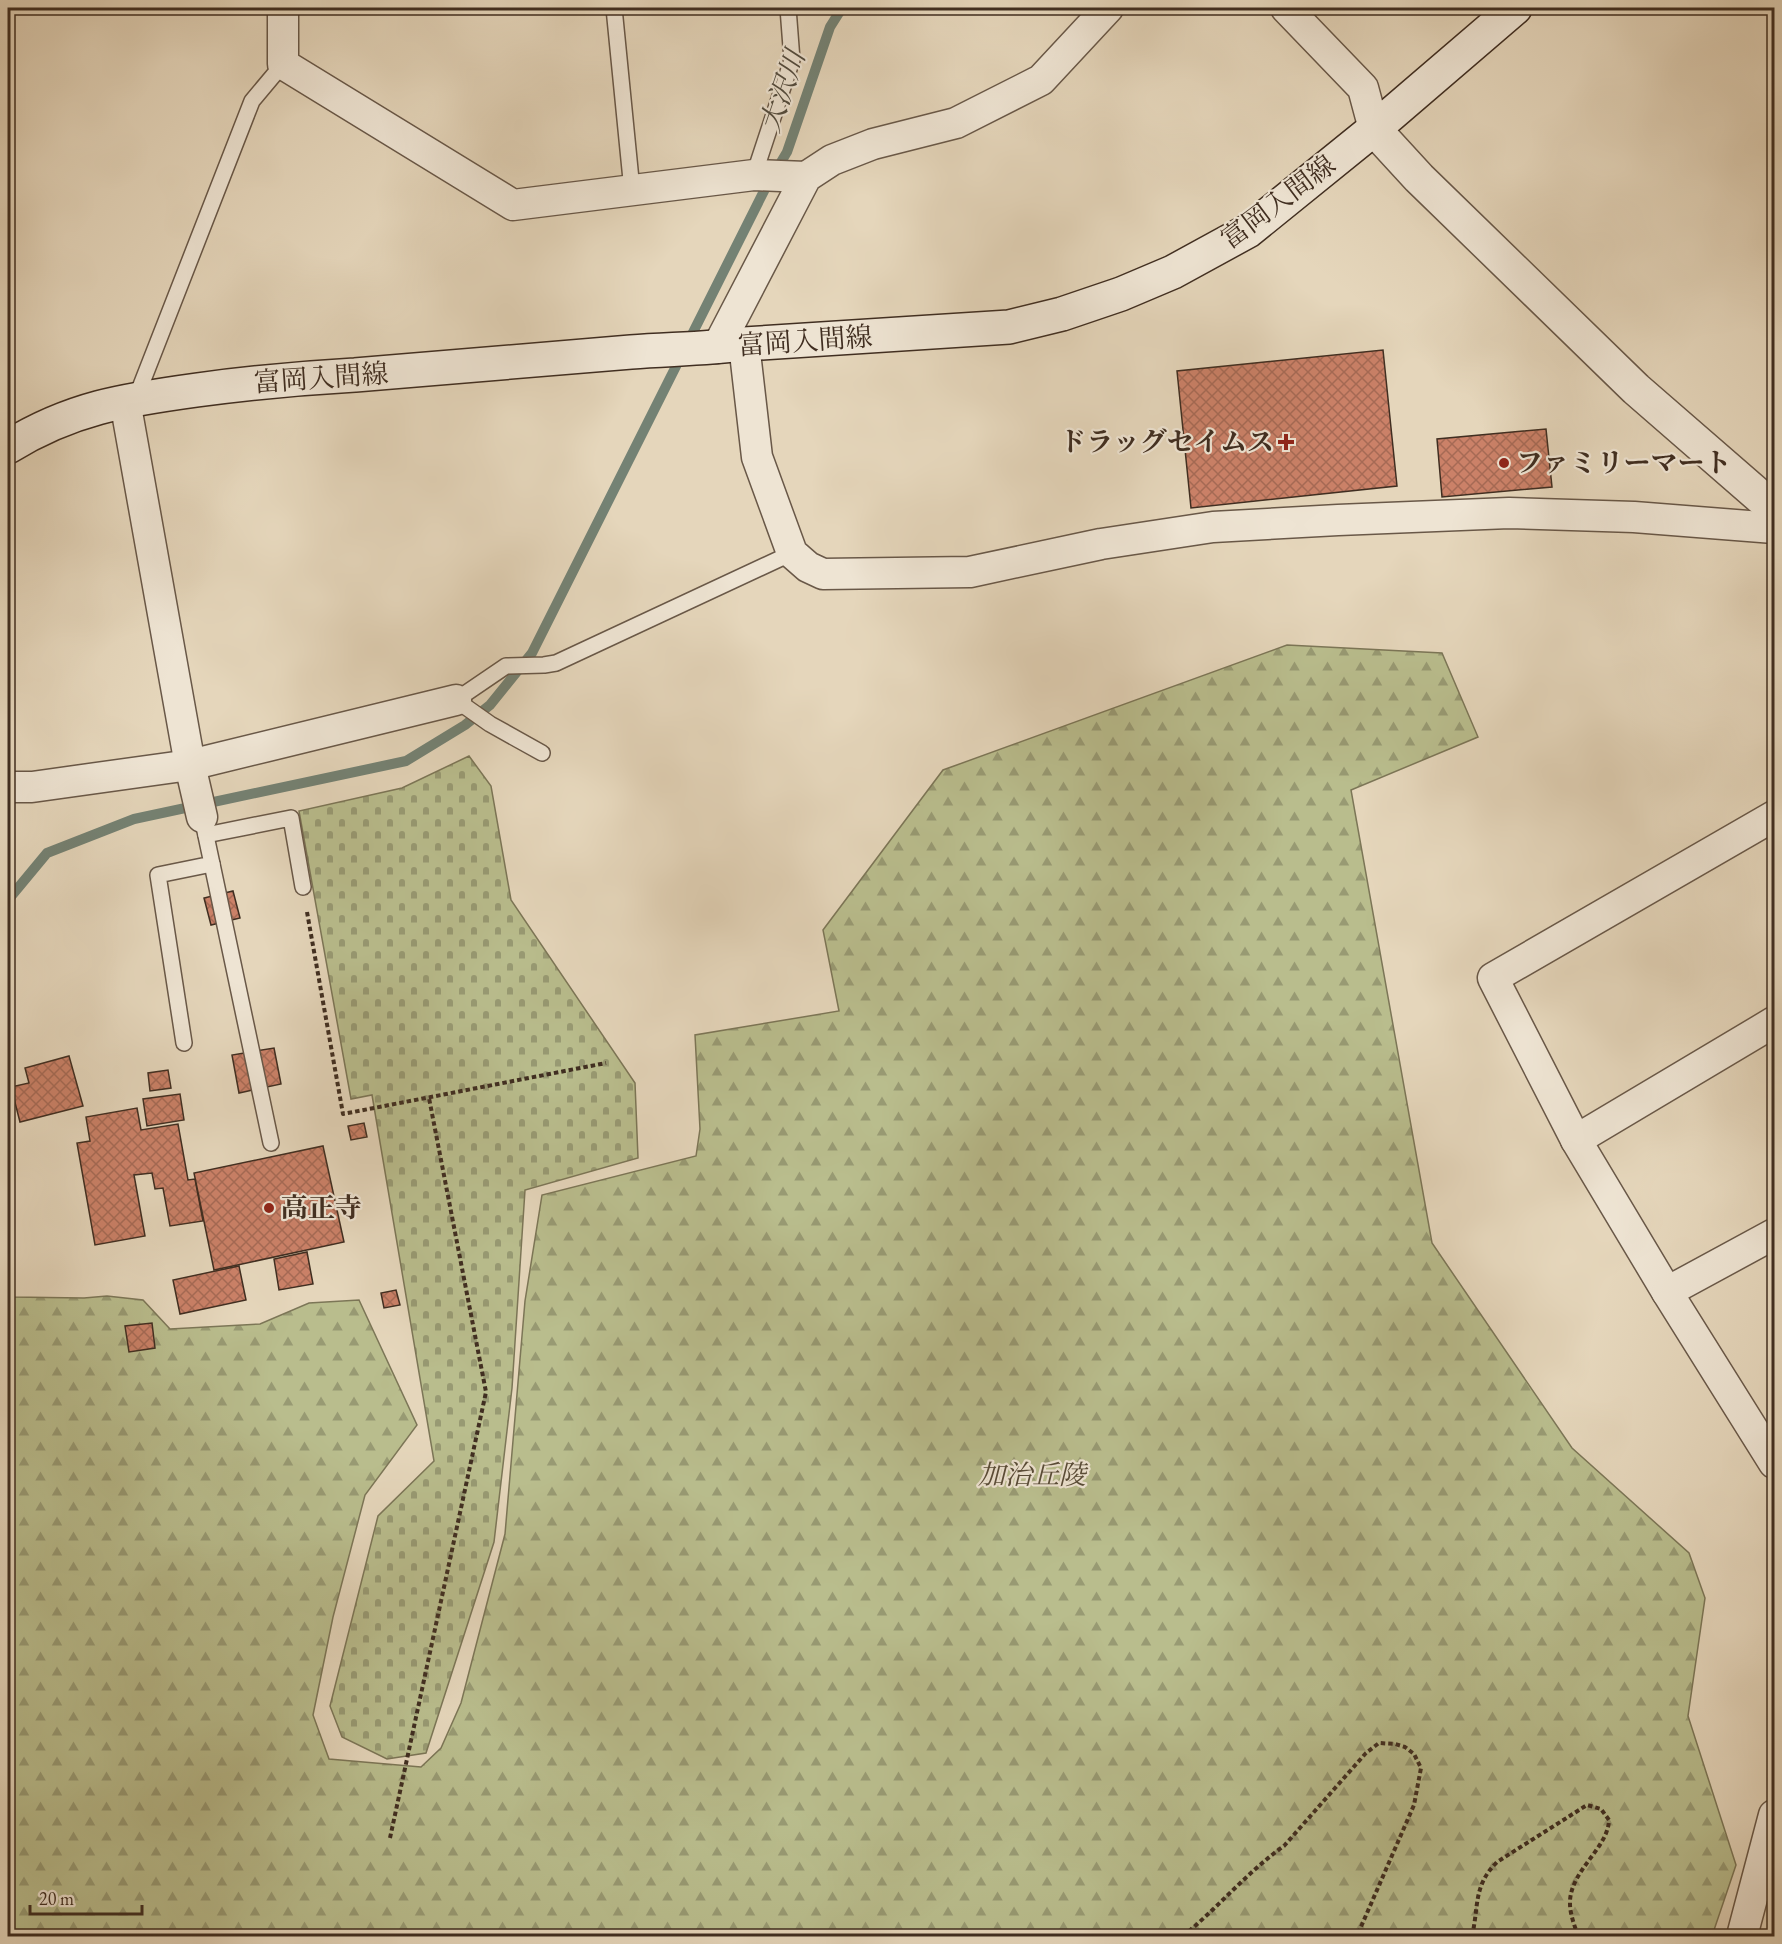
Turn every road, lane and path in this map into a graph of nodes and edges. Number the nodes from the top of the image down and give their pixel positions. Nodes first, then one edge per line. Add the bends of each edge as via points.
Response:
1 (283, 8) edge
2 (614, 8) edge
3 (788, 8) edge
4 (1108, 8) edge
5 (1286, 8) edge
6 (1515, 8) edge
7 (284, 64) junction
8 (1374, 129) junction
9 (756, 175) junction
10 (804, 177) junction
11 (632, 190) junction
12 (723, 347) junction
13 (130, 399) junction
14 (8, 447) edge
15 (1774, 510) edge
16 (1774, 528) edge
17 (792, 553) junction
18 (461, 703) junction
19 (542, 753) dead end
20 (190, 765) junction
21 (8, 787) edge
22 (202, 816) junction
23 (1774, 816) edge
24 (212, 864) junction
25 (303, 887) joint
26 (1774, 1022) edge
27 (184, 1043) dead end
28 (606, 1063) dead end
29 (429, 1098) junction
30 (1576, 1140) junction
31 (271, 1143) dead end
32 (1774, 1234) edge
33 (1667, 1292) junction
34 (1774, 1463) edge
35 (1774, 1815) edge
36 (390, 1838) dead end
37 (1183, 1936) edge
38 (1357, 1936) edge
39 (1472, 1936) edge
40 (1578, 1936) edge
41 (1742, 1936) edge

1 - 7 street
2 - 11 lane
3 - 9 lane via 792,60
4 - 10 street via 1041,80 956,123 873,144 832,160
5 - 8 street via 1363,88
6 - 8 main road, 富岡入間線
7 - 11 street via 513,205
7 - 13 lane via 252,101
8 - 12 main road, 富岡入間線 via 1248,231 1173,273 1062,314 1010,327
8 - 15 main road via 1419,178 1636,389
9 - 10 street
9 - 11 street
10 - 12 street
12 - 13 main road, 富岡入間線 via 261,381
12 - 17 street
13 - 14 main road, 富岡入間線 via 36,429
13 - 20 street
16 - 17 street via 1634,517 1509,513 1213,527 1101,544 970,572 823,574
17 - 18 lane via 556,663 506,666
18 - 19 lane
18 - 20 street
20 - 21 street
20 - 22 street
22 - 24 lane
22 - 25 lane via 291,818
23 - 30 street via 1493,978
24 - 27 lane via 158,875
24 - 31 lane
25 - 29 path via 343,1114
26 - 30 street
28 - 29 path
29 - 36 path via 486,1392
30 - 33 street
32 - 33 street
33 - 34 street
35 - 41 street
37 - 38 path via 1284,1846 1366,1753 1379,1743 1395,1744 1414,1754 1421,1768 1414,1805
39 - 40 path via 1479,1888 1488,1871 1587,1805 1601,1809 1609,1820 1609,1830 1582,1868 1574,1888 1570,1904

